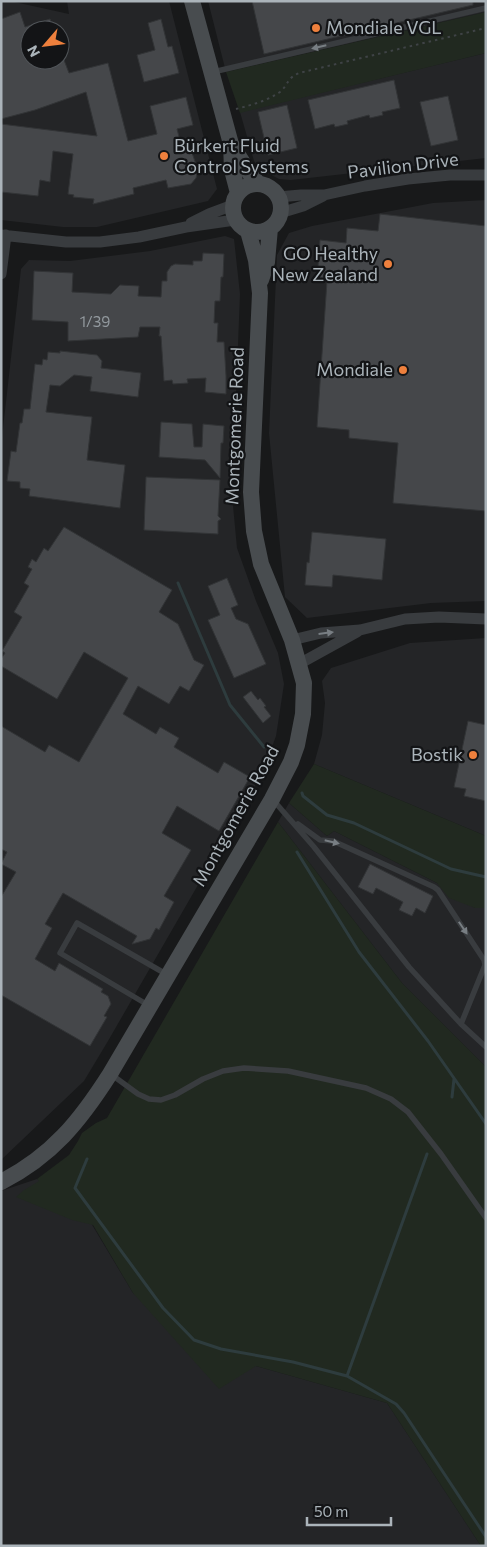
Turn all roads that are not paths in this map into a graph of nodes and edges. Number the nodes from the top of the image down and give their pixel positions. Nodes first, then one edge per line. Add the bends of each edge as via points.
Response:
1 (192, 1) edge
2 (486, 8) edge
3 (211, 72) junction
4 (230, 144) junction
5 (486, 175) edge
6 (259, 184) junction
7 (324, 195) junction
8 (278, 197) junction
9 (235, 206) junction
10 (280, 213) junction
11 (270, 228) junction
12 (248, 231) junction
13 (4, 235) edge
14 (1, 274) edge
15 (260, 285) junction
16 (486, 619) edge
17 (360, 630) junction
18 (292, 640) junction
19 (299, 664) junction
20 (272, 799) junction
21 (290, 819) junction
22 (168, 975) junction
23 (150, 1006) junction
24 (461, 1024) junction
25 (486, 1047) edge
26 (110, 1074) junction
27 (1, 1182) edge
28 (486, 1218) edge

1 - 3 street
2 -> 3 lane
3 - 4 street
4 - 6 street
4 - 9 street
5 - 7 street, Pavilion Drive via 408,179
6 - 8 street via 267,186
6 - 9 street via 244,188
7 - 8 street, Pavilion Drive
7 - 10 street, Pavilion Drive
8 - 10 street
9 - 12 street via 241,226
9 - 13 street via 186,226 100,242
10 - 11 street
11 - 12 street via 263,232
11 - 15 street, Montgomerie Road via 267,262
12 - 15 street, Montgomerie Road
13 - 14 street
15 - 18 street, Montgomerie Road via 251,510 261,564
16 - 17 street via 405,619
18 -> 17 street via 321,633
17 - 19 street
18 - 19 street, Montgomerie Road
19 - 20 street, Montgomerie Road via 304,683 301,730 291,762
20 - 21 lane
20 - 22 street, Montgomerie Road
21 - 24 lane via 409,968
21 -> 24 lane via 320,840 333,841 438,890 485,965
22 - 23 street, Montgomerie Road
22 - 23 lane via 77,923 60,953
23 - 26 street, Montgomerie Road
24 - 25 lane
26 - 27 street, Montgomerie Road via 69,1132 43,1156
26 - 28 lane via 149,1100 161,1100 203,1079 244,1068 288,1071 366,1088 391,1099 408,1112

